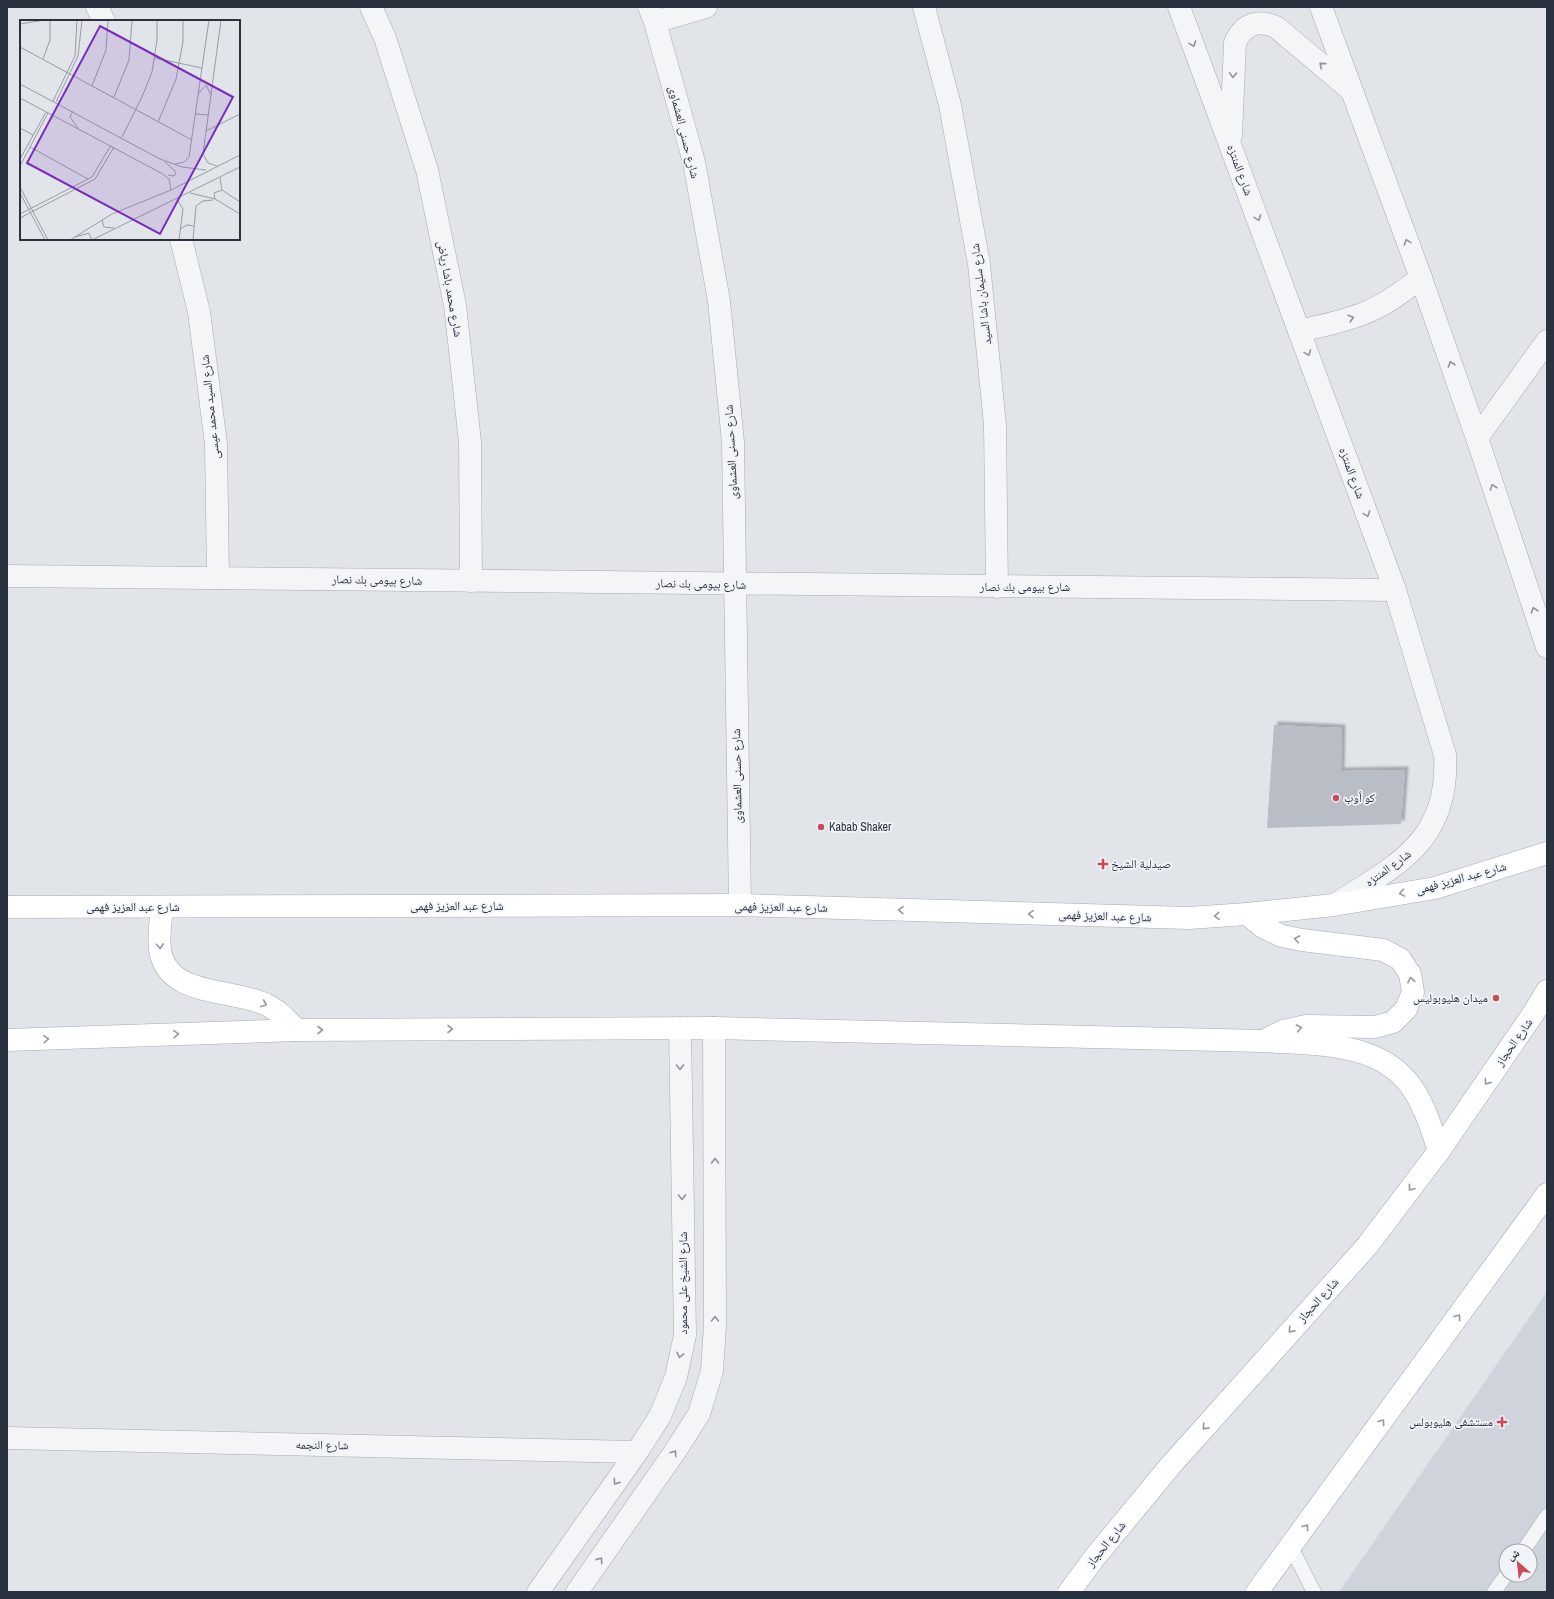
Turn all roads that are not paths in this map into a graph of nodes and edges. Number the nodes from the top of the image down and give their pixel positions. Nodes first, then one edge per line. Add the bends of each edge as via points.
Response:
1 (97, 7) edge
2 (371, 7) edge
3 (706, 7) edge
4 (924, 7) edge
5 (1179, 7) edge
6 (1321, 7) edge
7 (652, 14) edge
8 (104, 20) edge
9 (1352, 91) junction
10 (1231, 146) junction
11 (181, 240) edge
12 (1421, 278) junction
13 (1299, 331) junction
14 (1547, 341) edge
15 (1477, 438) junction
16 (7, 576) edge
17 (218, 578) junction
18 (471, 581) junction
19 (734, 584) junction
20 (997, 587) junction
21 (1396, 590) junction
22 (1547, 647) edge
23 (1547, 853) edge
24 (1334, 905) junction
25 (740, 906) junction
26 (7, 907) edge
27 (162, 907) junction
28 (1246, 914) junction
29 (1547, 991) edge
30 (680, 1028) junction
31 (714, 1028) junction
32 (296, 1030) junction
33 (7, 1040) edge
34 (1263, 1041) junction
35 (1439, 1151) junction
36 (1546, 1198) edge
37 (7, 1438) edge
38 (637, 1452) junction
39 (1547, 1516) edge
40 (1528, 1543) edge
41 (1291, 1547) junction
42 (1500, 1583) edge
43 (538, 1592) edge
44 (577, 1592) edge
45 (1069, 1592) edge
46 (1257, 1592) edge
47 (1314, 1592) edge
48 (1494, 1592) edge

1 - 8 street
2 - 18 street, شارع محمد باشا رياض via 385,38 426,170 455,305 470,442
3 - 7 street
4 - 20 street, شارع سليمان باشا السيد via 950,105 979,264 995,425
5 -> 10 street, شارع المنتزه
6 - 9 street
7 - 19 street, شارع حسنى العشماوى via 694,162 719,301 733,442
9 -> 10 street via 1276,27 1260,22 1251,24 1234,42
12 -> 9 street
10 -> 13 street, شارع المنتزه
11 - 17 street, شارع السيد محمد عيسى via 199,312 216,444
13 -> 12 street via 1364,314
15 -> 12 street
13 -> 21 street, شارع المنتزه
14 - 15 street
22 -> 15 street
16 - 17 street, شارع بيومى بك نصار
17 - 18 street, شارع بيومى بك نصار
18 - 19 street, شارع بيومى بك نصار
19 - 20 street, شارع بيومى بك نصار
19 - 25 street, شارع حسنى العشماوى
20 - 21 street, شارع بيومى بك نصار
21 - 24 street, شارع المنتزه via 1445,755 1445,786 1436,818 1417,847 1395,866
23 -> 24 main road, شارع عبد العزيز فهمى via 1435,888
24 - 28 main road, شارع عبد العزيز فهمى
25 - 27 main road, شارع عبد العزيز فهمى
28 -> 25 main road, شارع عبد العزيز فهمى via 1189,918
26 - 27 main road, شارع عبد العزيز فهمى
27 -> 32 main road via 160,950 170,972 190,986 266,1004 284,1016
34 -> 28 main road via 1283,1031 1306,1026 1375,1028 1393,1022 1406,1009 1413,992 1410,974 1400,959 1383,950 1282,936 1263,927
29 -> 35 main road, شارع الحجاز
30 - 31 main road
32 -> 30 main road
30 -> 38 street, شارع الشيخ على محمود via 685,1335 676,1377 660,1416
31 - 34 main road
44 -> 31 street via 699,1414 712,1371 715,1325
33 -> 32 main road
34 - 35 main road via 1347,1048 1373,1055 1395,1069 1413,1089 1425,1112
35 -> 45 main road, شارع الحجاز via 1367,1246 1170,1465
41 -> 36 main road
37 - 38 street, شارع النجمه
38 -> 43 street, شارع الشيخ على محمود
39 - 40 lane
41 - 46 main road
41 - 47 lane
42 - 48 lane

